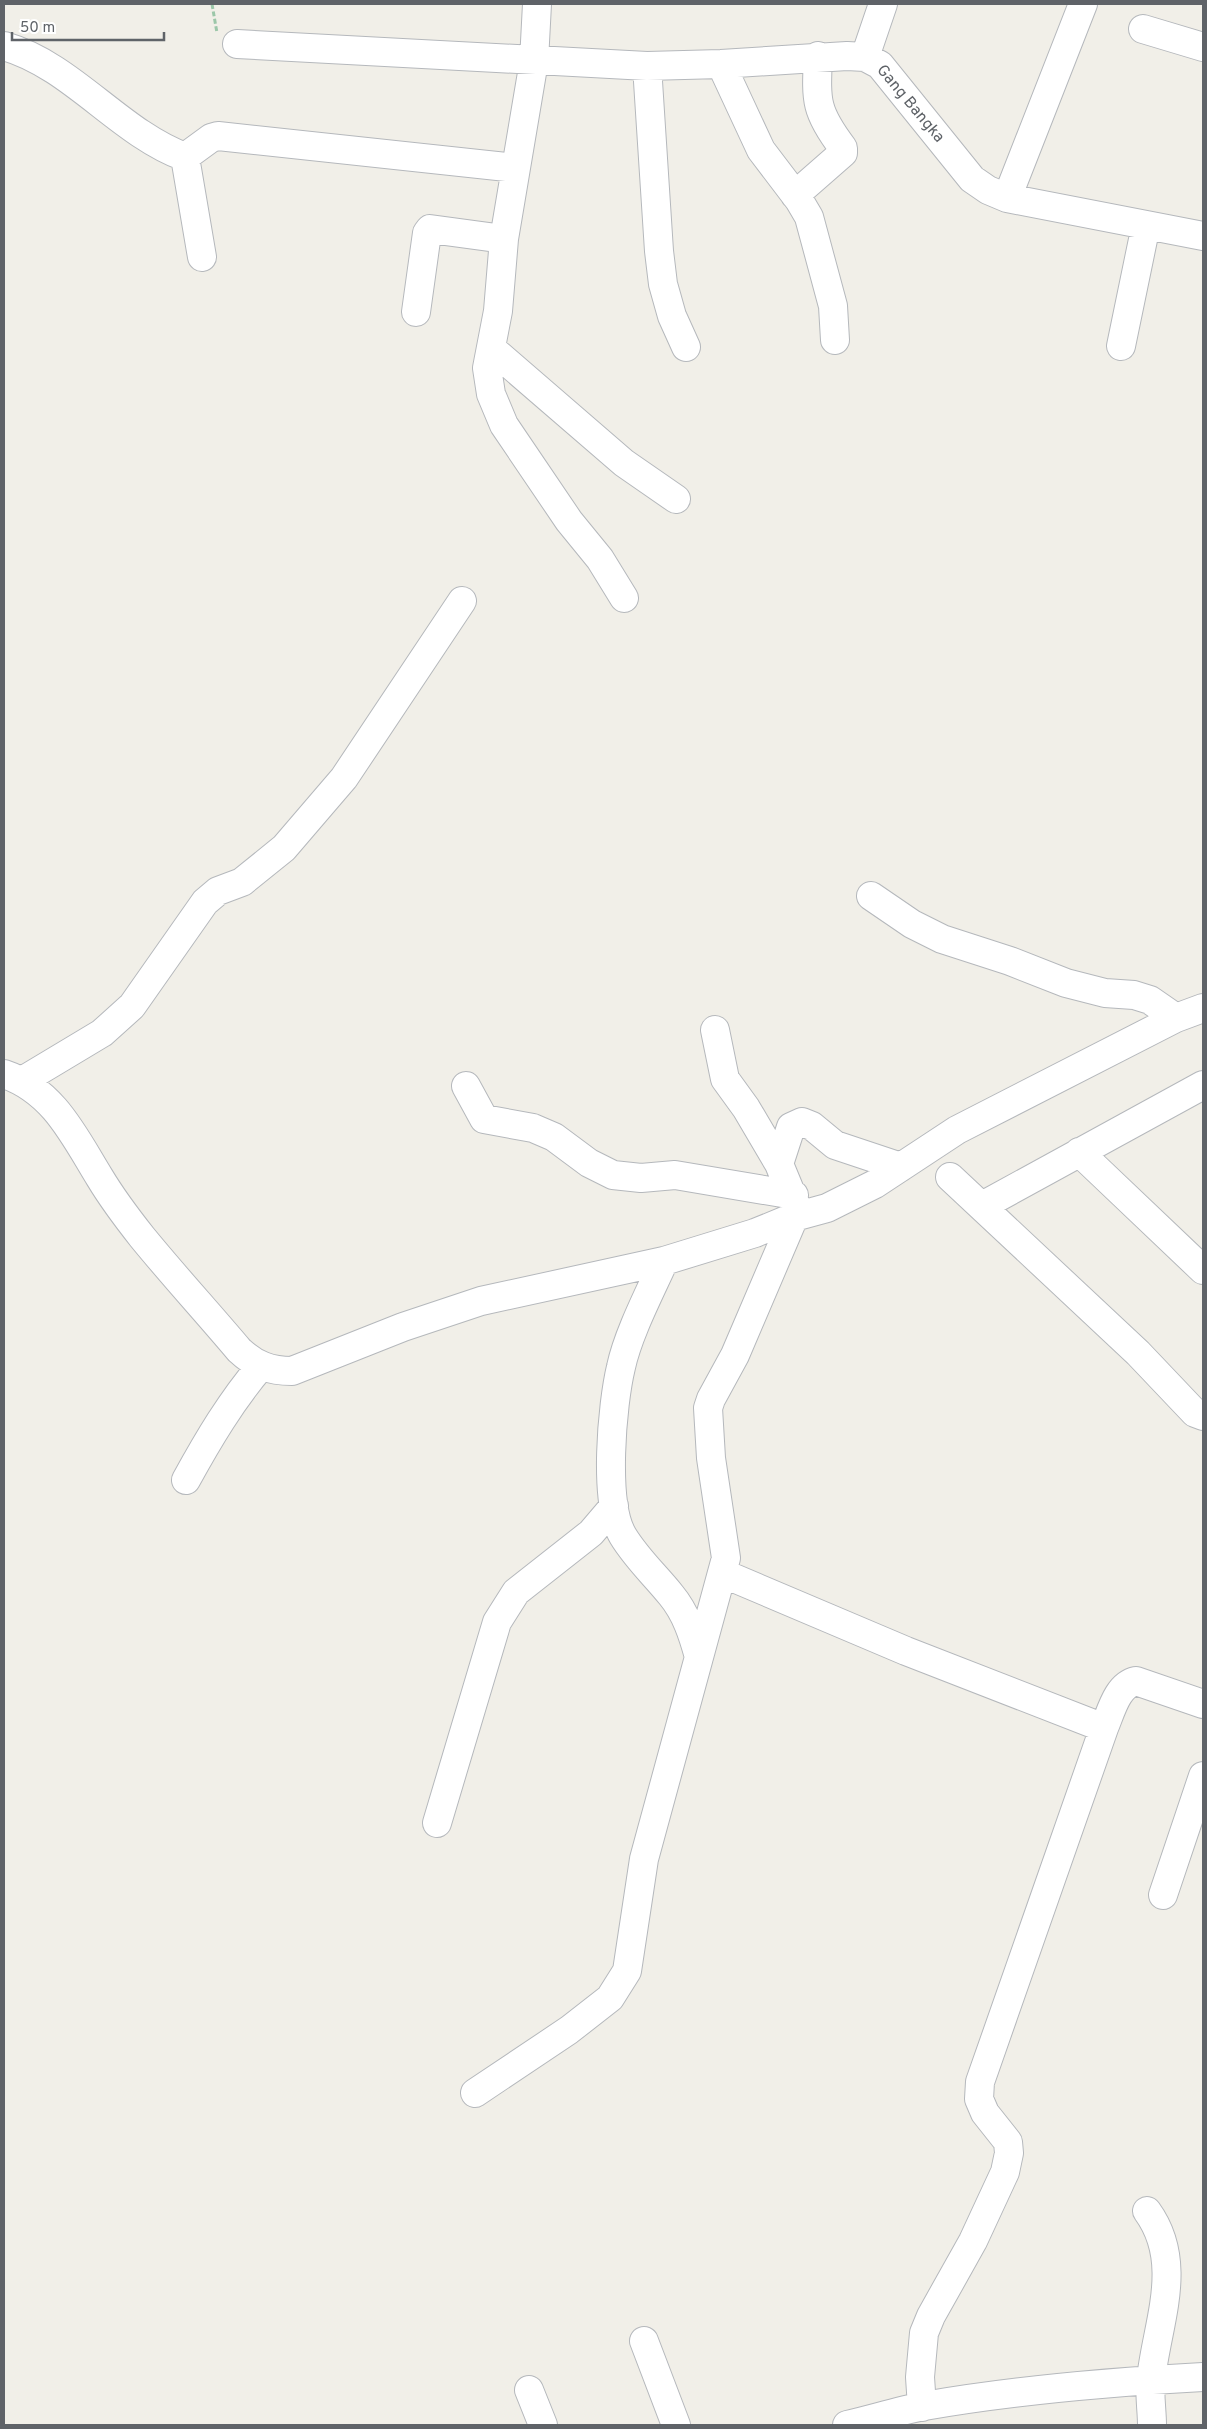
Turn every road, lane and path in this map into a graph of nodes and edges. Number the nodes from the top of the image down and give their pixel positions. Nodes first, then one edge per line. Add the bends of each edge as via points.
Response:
1 (538, 4) edge
2 (883, 4) edge
3 (1083, 4) edge
4 (1143, 29) dead end
5 (237, 44) dead end
6 (4, 46) edge
7 (1203, 47) edge
8 (818, 56) junction
9 (865, 57) junction
10 (534, 61) junction
11 (721, 64) junction
12 (647, 66) junction
13 (185, 157) junction
14 (516, 168) junction
15 (795, 195) junction
16 (1008, 198) junction
17 (1146, 225) junction
18 (1203, 236) edge
19 (504, 239) junction
20 (202, 257) dead end
21 (416, 312) dead end
22 (835, 340) dead end
23 (1121, 346) dead end
24 (686, 347) dead end
25 (492, 350) junction
26 (676, 499) dead end
27 (624, 598) dead end
28 (462, 601) dead end
29 (871, 896) dead end
30 (1203, 1008) edge
31 (1176, 1018) junction
32 (714, 1030) dead end
33 (13, 1078) edge
34 (1203, 1085) edge
35 (466, 1086) dead end
36 (1079, 1152) junction
37 (779, 1164) junction
38 (901, 1167) junction
39 (950, 1177) dead end
40 (982, 1206) junction
41 (796, 1210) junction
42 (664, 1261) junction
43 (1203, 1270) edge
44 (261, 1366) junction
45 (1203, 1416) edge
46 (186, 1480) dead end
47 (614, 1506) junction
48 (722, 1573) junction
49 (699, 1657) junction
50 (1203, 1704) edge
51 (1104, 1728) junction
52 (1203, 1776) edge
53 (437, 1823) dead end
54 (1163, 1896) dead end
55 (475, 2093) dead end
56 (1148, 2211) dead end
57 (644, 2341) dead end
58 (1203, 2377) edge
59 (1151, 2380) junction
60 (529, 2390) dead end
61 (922, 2407) junction
62 (543, 2425) edge
63 (676, 2425) edge
64 (847, 2425) edge
65 (1152, 2425) edge

1 - 10 street
2 - 9 street
3 - 16 street
4 - 7 street
5 - 10 street, Gang Bangka
6 - 13 street via 45,63 142,135
8 - 9 street, Gang Bangka
8 - 11 street, Gang Bangka
8 - 15 street via 816,98 824,121 843,148 843,153
9 - 16 street, Gang Bangka via 880,65 972,179
10 - 12 street, Gang Bangka
10 - 14 street
11 - 12 street, Gang Bangka
11 - 15 street via 761,150
12 - 24 street via 660,259 672,316
13 - 14 street via 218,136
13 - 20 street
14 - 19 street
15 - 22 street via 809,217 831,297
16 - 17 street, Gang Bangka
17 - 18 street, Gang Bangka
17 - 23 street
19 - 21 street via 430,229
19 - 25 street
25 - 26 street via 624,463
25 - 27 street via 487,368 491,394 504,426 569,521 600,559
28 - 33 street via 344,778 284,848 242,882 218,891 205,902 132,1006 102,1033
29 - 31 street via 912,924 942,938 1066,983 1150,1000
30 - 31 street
31 - 38 street via 958,1130
32 - 37 street via 725,1079
33 - 44 street via 49,1101 64,1118 101,1180 157,1255 239,1350
34 - 36 street
35 - 41 street via 484,1119 533,1128 554,1137 589,1163 614,1175 641,1178 675,1175
36 - 40 street
36 - 43 street
37 - 38 street via 791,1127 802,1122 836,1145
37 - 41 street
38 - 41 street via 827,1208
39 - 40 street
40 - 45 street via 1138,1352 1195,1413
41 - 42 street via 755,1233
41 - 48 street via 735,1355 708,1408 711,1458 726,1558
42 - 44 street via 481,1301 403,1327 292,1371 275,1371
42 - 47 street via 621,1366 613,1419
44 - 46 street via 213,1432
47 - 49 street via 622,1534 638,1558 673,1596 692,1630
47 - 53 street via 591,1533 516,1592 497,1622
48 - 49 street
48 - 51 street via 906,1651
49 - 55 street via 644,1859 627,1971 610,1998 569,2030
50 - 51 street via 1136,1681 1130,1682 1120,1692
51 - 61 street via 980,2082 979,2099 985,2113 1008,2142 1009,2153 1005,2172 974,2241 924,2334 920,2377
52 - 54 street
56 - 59 street via 1156,2222 1166,2251 1167,2279
57 - 63 street
58 - 59 street
59 - 61 street via 1064,2387
59 - 65 street
60 - 62 street
61 - 64 street

